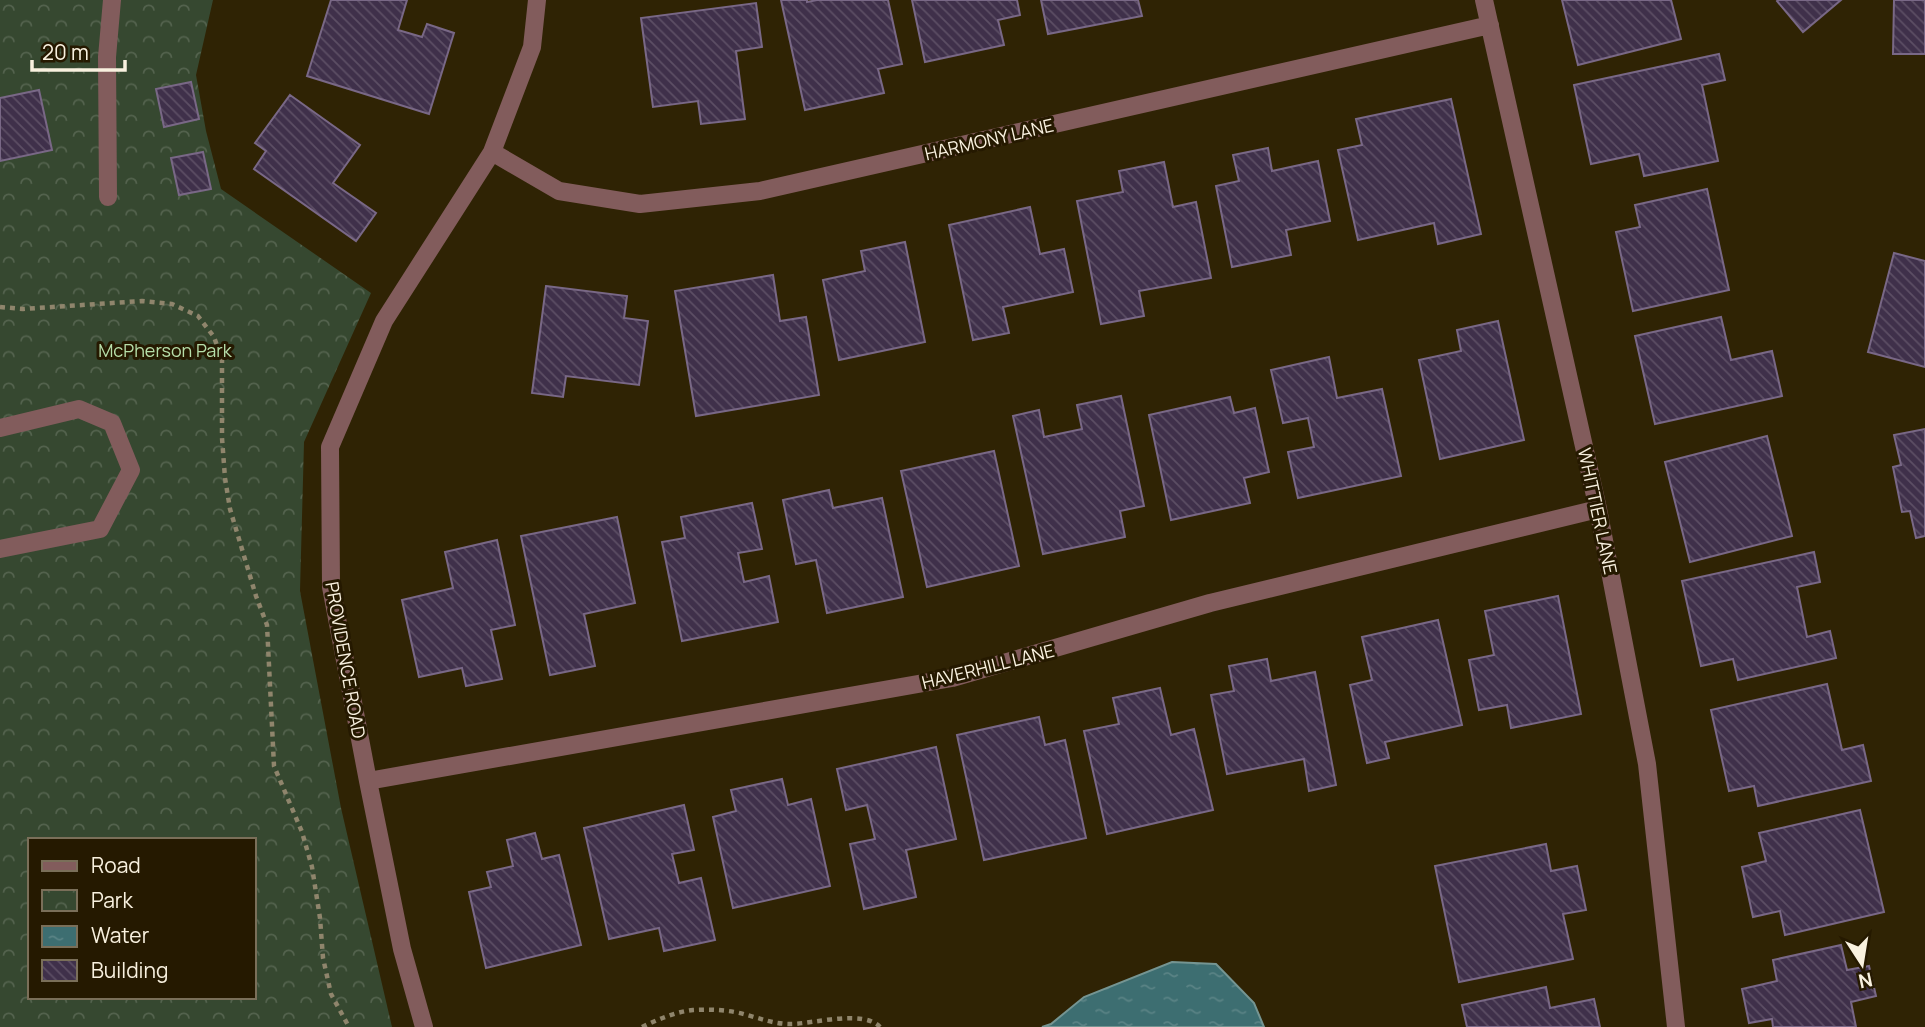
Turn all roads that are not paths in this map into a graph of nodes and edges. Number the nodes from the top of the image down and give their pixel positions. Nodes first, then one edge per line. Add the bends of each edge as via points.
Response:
1 (111, 0) edge
2 (537, 0) edge
3 (1485, 0) edge
4 (1490, 25) junction
5 (492, 152) junction
6 (108, 197) dead end
7 (0, 428) edge
8 (1598, 509) junction
9 (0, 549) edge
10 (368, 781) junction
11 (424, 1027) edge
12 (1676, 1027) edge

1 - 6 street
2 - 5 street, PROVIDENCE ROAD via 532,47
3 - 4 street, WHITTIER LANE
4 - 5 street, HARMONY LANE via 760,191 640,204 559,191
4 - 8 street, WHITTIER LANE
5 - 10 street, PROVIDENCE ROAD via 384,321 330,447 331,587
7 - 9 street via 79,409 112,423 131,471 100,530
8 - 10 street, HAVERHILL LANE via 1209,603 952,678
8 - 12 street, WHITTIER LANE via 1647,764
10 - 11 street, PROVIDENCE ROAD via 402,950

